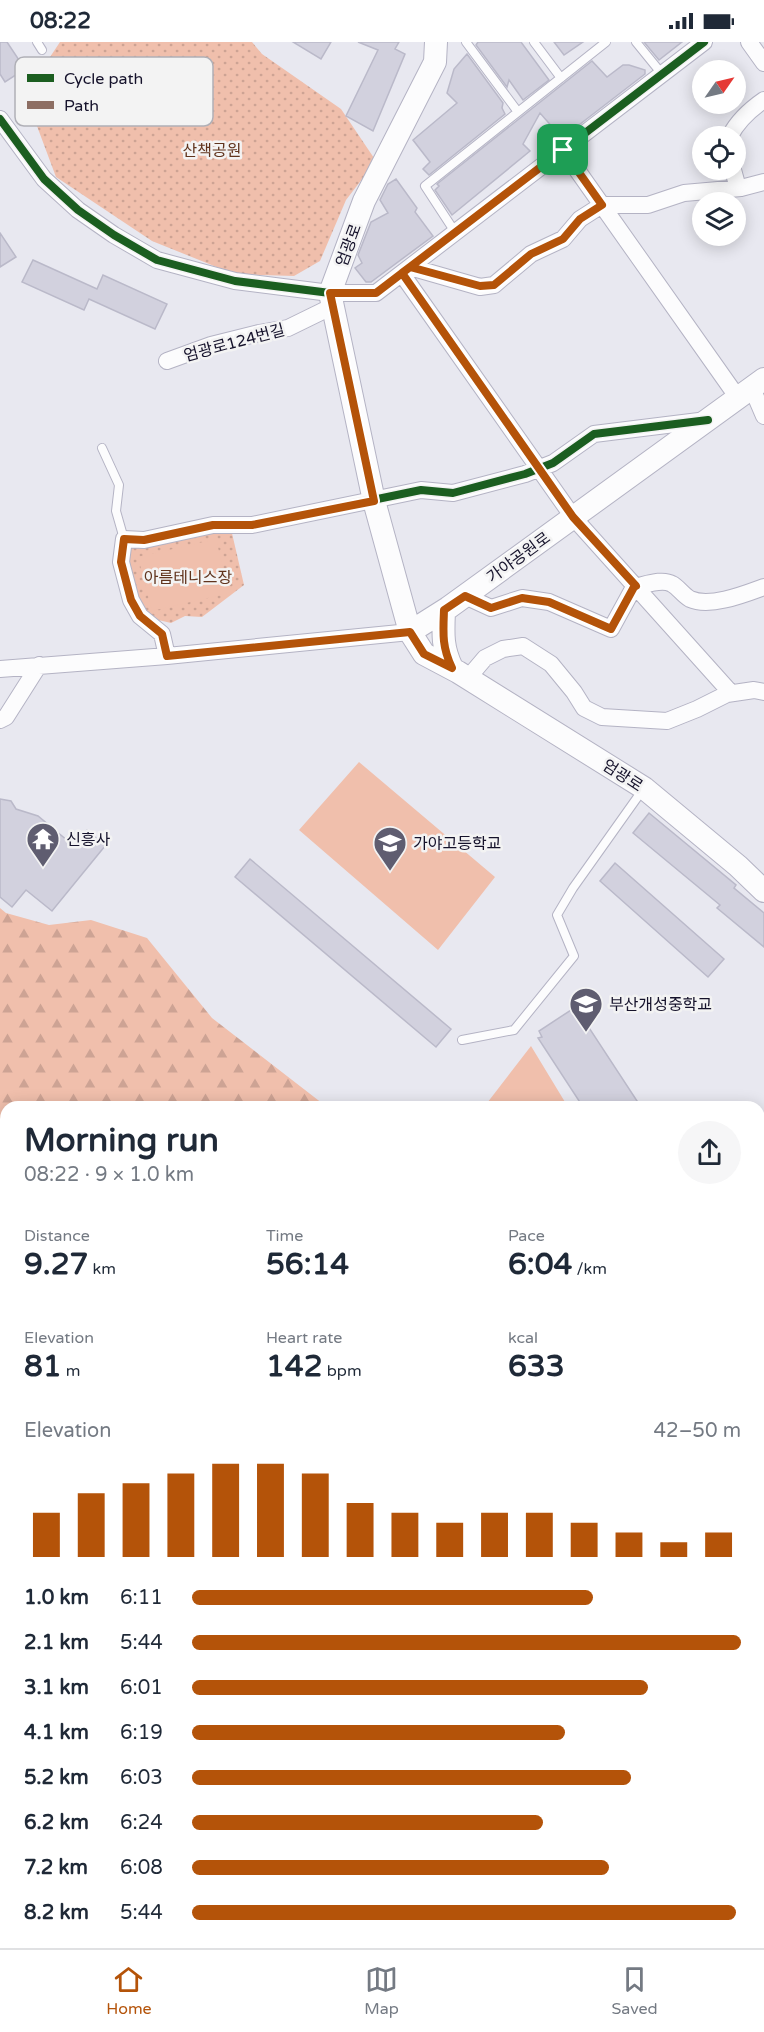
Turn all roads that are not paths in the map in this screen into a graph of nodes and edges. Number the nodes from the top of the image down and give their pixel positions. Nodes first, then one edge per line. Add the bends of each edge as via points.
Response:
1 (36, 42) edge
2 (436, 42) edge
3 (466, 42) edge
4 (534, 42) edge
5 (606, 42) edge
6 (636, 42) edge
7 (704, 42) edge
8 (749, 42) edge
9 (42, 50) dead end
10 (764, 63) edge
11 (662, 74) junction
12 (561, 78) junction
13 (764, 100) edge
14 (518, 112) junction
15 (0, 119) edge
16 (737, 126) edge
17 (563, 150) junction
18 (736, 180) edge
19 (764, 182) edge
20 (738, 188) junction
21 (602, 205) junction
22 (455, 232) junction
23 (406, 270) junction
24 (331, 300) junction
25 (167, 361) dead end
26 (751, 388) edge
27 (764, 416) edge
28 (708, 420) junction
29 (102, 448) dead end
30 (539, 468) junction
31 (374, 501) junction
32 (573, 517) junction
33 (124, 539) junction
34 (636, 586) junction
35 (764, 587) edge
36 (465, 596) junction
37 (444, 610) junction
38 (410, 632) junction
39 (167, 656) junction
40 (39, 665) junction
41 (0, 669) edge
42 (460, 673) junction
43 (764, 692) edge
44 (731, 693) junction
45 (0, 720) edge
46 (644, 788) junction
47 (764, 891) edge
48 (462, 1040) dead end

1 - 9 lane
2 - 24 main road, 엄광로 via 435,62 364,201
3 - 14 lane
4 - 12 lane
5 - 12 lane
6 - 11 lane
7 - 11 street
8 - 10 street
11 - 17 street
12 - 14 lane
13 - 16 street
14 - 22 lane via 425,186
15 - 24 street via 44,179 78,210 157,260
17 - 21 street
17 - 22 street
18 - 20 street
19 - 20 street
20 - 21 street via 684,193 648,205
21 - 23 street via 580,219 563,239 531,254 494,285 480,286
21 - 26 street
22 - 23 street
23 - 24 street via 376,293
23 - 30 street
24 - 25 street, 엄광로124번길 via 288,328 211,345
24 - 31 main road, 엄광로
26 - 27 street
26 - 28 main road, 가야공원로
28 - 30 street via 594,434 553,463
28 - 32 main road, 가야공원로
29 - 33 lane via 119,485 116,511
30 - 31 street via 453,493 421,490
30 - 32 street
31 - 33 street via 252,525 213,525 144,540
31 - 38 main road, 엄광로
32 - 34 street
32 - 36 main road, 가야공원로
33 - 39 street via 121,562 131,600 140,616 162,634
34 - 35 street via 670,582 690,599 710,602
34 - 36 street via 611,629 549,602 522,598 491,608
34 - 44 street
36 - 37 main road, 가야공원로
37 - 38 main road, 가야공원로
37 - 42 main road via 444,651
38 - 39 street, 가야공원로
38 - 42 main road, 엄광로 via 424,654
39 - 40 street, 가야공원로
40 - 41 street, 가야공원로
40 - 45 street via 6,717
42 - 44 street via 484,658 523,646 551,664 585,708 602,717 667,720
42 - 46 main road, 엄광로
43 - 44 street
46 - 47 main road, 엄광로
46 - 48 lane via 557,915 574,956 514,1030

